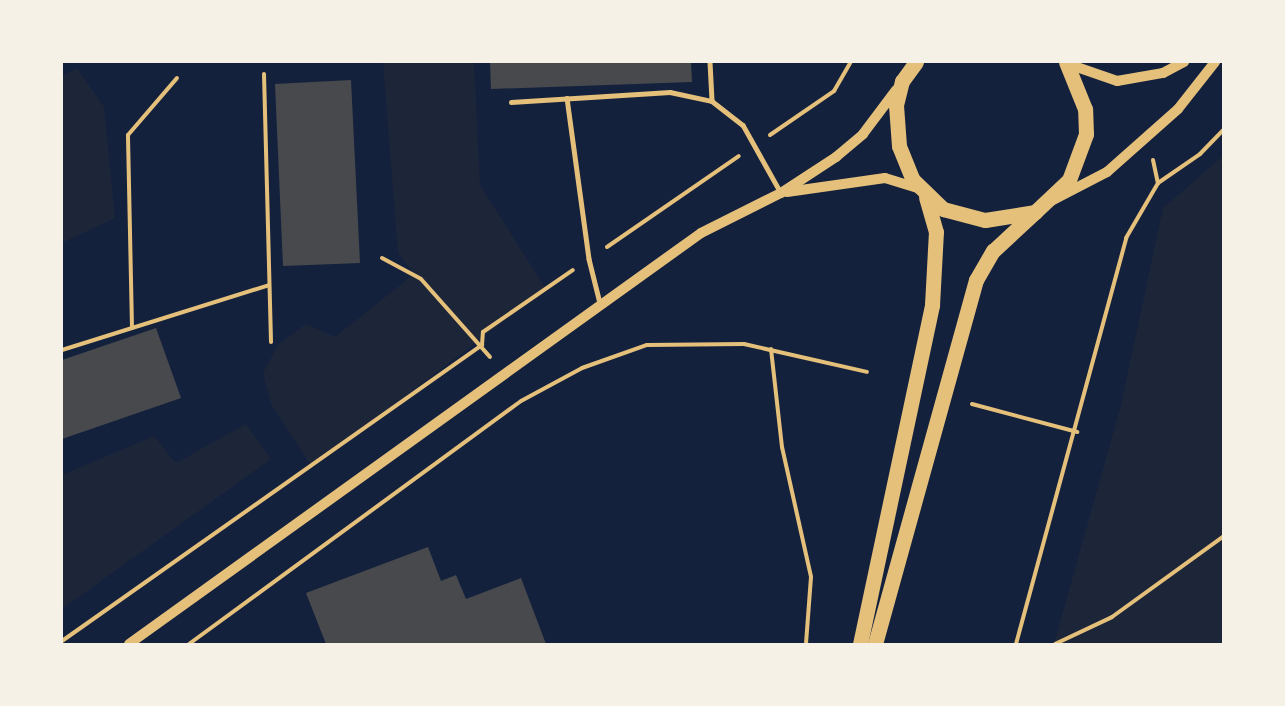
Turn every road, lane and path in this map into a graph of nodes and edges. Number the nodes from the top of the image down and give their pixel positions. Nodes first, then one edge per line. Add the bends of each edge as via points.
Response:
1 (710, 62) edge
2 (851, 62) edge
3 (916, 62) edge
4 (1184, 62) edge
5 (1215, 62) edge
6 (1067, 63) edge
7 (264, 74) dead end
8 (177, 78) dead end
9 (902, 81) junction
10 (567, 98) junction
11 (712, 101) junction
12 (511, 102) dead end
13 (1224, 129) edge
14 (756, 145) junction
15 (923, 193) junction
16 (781, 194) junction
17 (1051, 201) junction
18 (1035, 212) junction
19 (382, 258) dead end
20 (589, 259) junction
21 (269, 285) junction
22 (600, 303) junction
23 (132, 328) junction
24 (271, 342) dead end
25 (482, 345) junction
26 (62, 350) edge
27 (771, 350) junction
28 (867, 372) dead end
29 (972, 404) dead end
30 (1077, 432) junction
31 (1224, 536) edge
32 (62, 641) edge
33 (129, 645) edge
34 (189, 645) edge
35 (806, 645) edge
36 (860, 645) edge
37 (875, 645) edge
38 (1016, 645) edge
39 (1055, 645) edge

1 - 11 lane
2 - 14 path via 834,91
3 - 9 main road
4 - 6 street via 1163,73 1117,81
5 - 17 street via 1178,109 1107,172
6 - 17 main road via 1081,93 1086,134 1069,180
7 - 21 path
8 - 23 path via 128,135
9 - 15 main road via 896,133
9 - 16 street via 863,134
10 - 11 lane via 670,92
10 - 12 lane
10 - 20 lane
11 - 14 lane via 743,125
13 - 30 path via 1200,154 1158,183 1140,209 1117,272
14 - 16 lane
14 - 20 path
15 - 16 street via 885,178
15 - 18 main road via 958,216 985,220
15 - 36 main road via 936,232 932,305
16 - 22 street via 701,233
17 - 18 main road
18 - 37 main road via 993,251 976,280
19 - 25 path via 421,279
20 - 22 lane
20 - 25 path via 483,332
21 - 23 path
21 - 24 path
22 - 33 street
23 - 26 path
25 - 32 path
27 - 28 path
27 - 34 path via 744,344 647,345 582,368 521,401
27 - 35 path via 783,447 811,578
29 - 30 path
30 - 38 path
31 - 39 path via 1112,617

